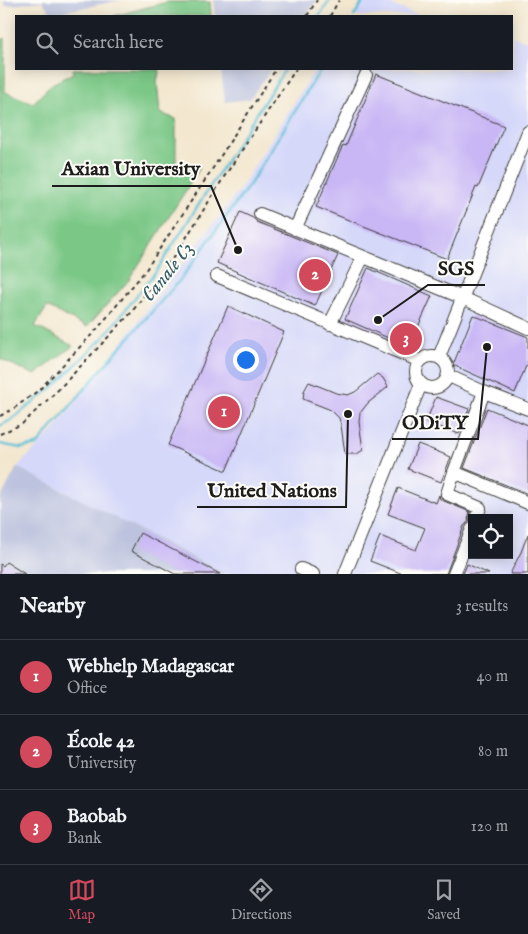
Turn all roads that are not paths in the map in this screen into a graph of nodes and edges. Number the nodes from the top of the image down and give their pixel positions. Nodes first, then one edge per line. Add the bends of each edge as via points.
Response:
1 (366, 76) dead end
2 (528, 132) edge
3 (260, 214) dead end
4 (295, 229) junction
5 (363, 257) junction
6 (217, 276) dead end
7 (463, 298) junction
8 (330, 324) junction
9 (528, 328) edge
10 (440, 357) junction
11 (420, 361) junction
12 (448, 376) junction
13 (421, 384) junction
14 (484, 392) junction
15 (528, 409) edge
16 (454, 472) junction
17 (528, 503) edge
18 (478, 514) edge
19 (468, 539) edge
20 (345, 574) edge
21 (454, 574) edge

1 - 4 lane
2 - 7 lane
3 - 4 lane
4 - 5 lane
5 - 7 lane
5 - 8 lane
6 - 8 lane
7 - 9 lane
7 - 10 lane
8 - 11 lane
10 - 11 lane via 428,356
10 - 12 lane via 447,365
11 - 13 lane via 416,374
12 - 13 lane via 440,387 429,389
12 - 14 lane
13 - 20 lane
14 - 15 lane
14 - 16 lane
16 - 17 lane
16 - 18 lane via 447,494 480,508
19 - 21 lane

